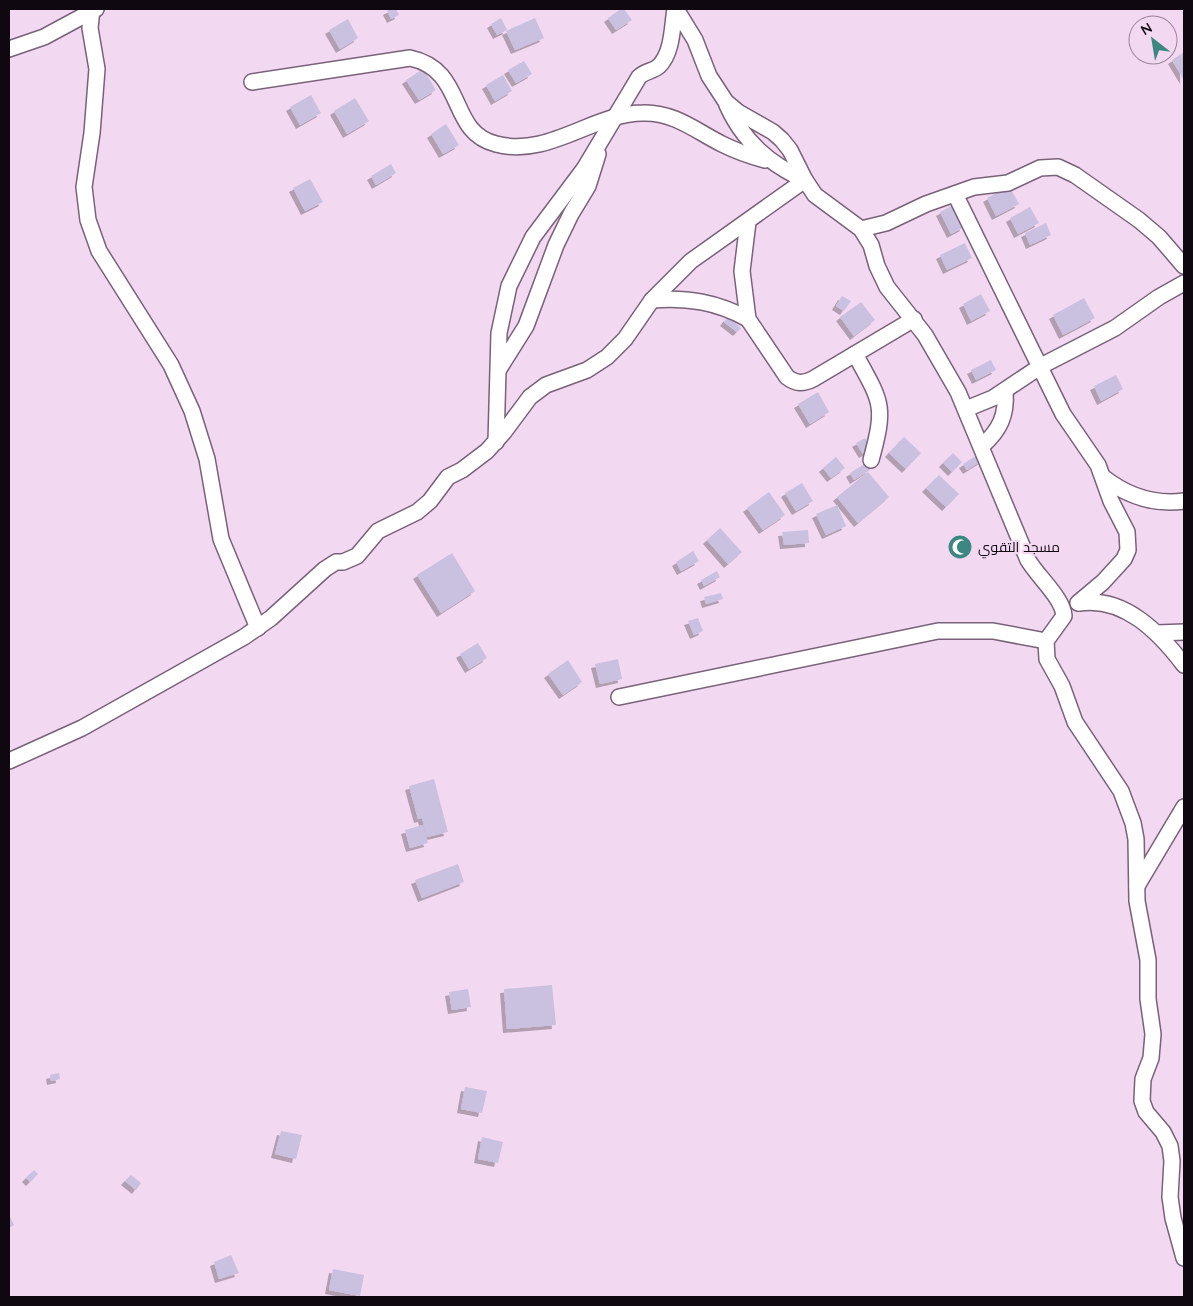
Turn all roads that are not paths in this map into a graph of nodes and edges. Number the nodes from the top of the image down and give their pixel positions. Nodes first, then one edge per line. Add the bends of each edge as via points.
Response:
1 (675, 9) edge
2 (93, 10) edge
3 (9, 49) edge
4 (252, 82) dead end
5 (726, 102) junction
6 (615, 118) junction
7 (600, 144) junction
8 (771, 162) junction
9 (805, 180) junction
10 (955, 194) junction
11 (748, 222) junction
12 (861, 229) junction
13 (1184, 266) edge
14 (1184, 283) edge
15 (652, 300) junction
16 (748, 319) junction
17 (914, 320) junction
18 (855, 354) junction
19 (1041, 366) junction
20 (499, 369) junction
21 (1005, 391) junction
22 (966, 409) junction
23 (496, 442) junction
24 (982, 446) junction
25 (871, 460) dead end
26 (1103, 477) junction
27 (1184, 501) edge
28 (1078, 603) junction
29 (1064, 609) junction
30 (258, 628) junction
31 (1184, 632) edge
32 (1157, 633) junction
33 (1046, 641) junction
34 (1184, 665) edge
35 (619, 697) dead end
36 (9, 761) edge
37 (1184, 807) edge
38 (1137, 886) junction
39 (1184, 1258) edge

1 - 5 street via 695,40 709,76
1 - 6 street via 663,61 639,77
2 - 3 street via 44,37
2 - 30 street via 91,35 97,69 84,186 88,220 99,251 171,365 192,410 207,458 222,540
4 - 6 street via 397,59 423,61 444,76 469,127 498,145 549,142
5 - 8 street via 744,135
5 - 9 street via 782,140 797,161
6 - 7 street
6 - 8 street via 644,113 674,118 741,153
7 - 20 street via 594,172 563,229 533,310
7 - 20 street via 543,222 516,269 501,318
8 - 9 street
9 - 11 street
9 - 12 street via 815,195
10 - 12 street via 886,223
10 - 13 street via 974,187 1008,183 1040,168 1067,170 1149,228
10 - 19 street
11 - 15 street via 691,261
11 - 16 street via 742,271
12 - 17 street via 871,245 881,277
14 - 19 street via 1116,328
15 - 16 street via 702,301
15 - 23 street via 616,349 587,370 546,386 530,397
16 - 18 street via 792,382 807,382
17 - 18 street
17 - 22 street via 937,354
18 - 25 street via 880,405 881,425
19 - 21 street
19 - 26 street via 1069,425 1092,454
20 - 23 street
21 - 22 street
21 - 24 street via 1002,422 994,436
22 - 24 street
23 - 30 street via 475,461 448,476 424,507 378,531 357,556 325,569
24 - 29 street via 1028,560
26 - 27 street via 1139,498
26 - 28 street via 1127,532 1128,550 1114,571
28 - 29 street
28 - 32 street via 1109,603 1135,616
29 - 33 street via 1061,622
30 - 36 street via 82,728
31 - 32 street
32 - 34 street
33 - 35 street via 993,631 938,631
33 - 38 street via 1047,658 1062,686 1075,722 1113,776 1128,806 1136,840
37 - 38 street
38 - 39 street via 1154,1034 1151,1058 1142,1079 1142,1102 1170,1146 1170,1198

